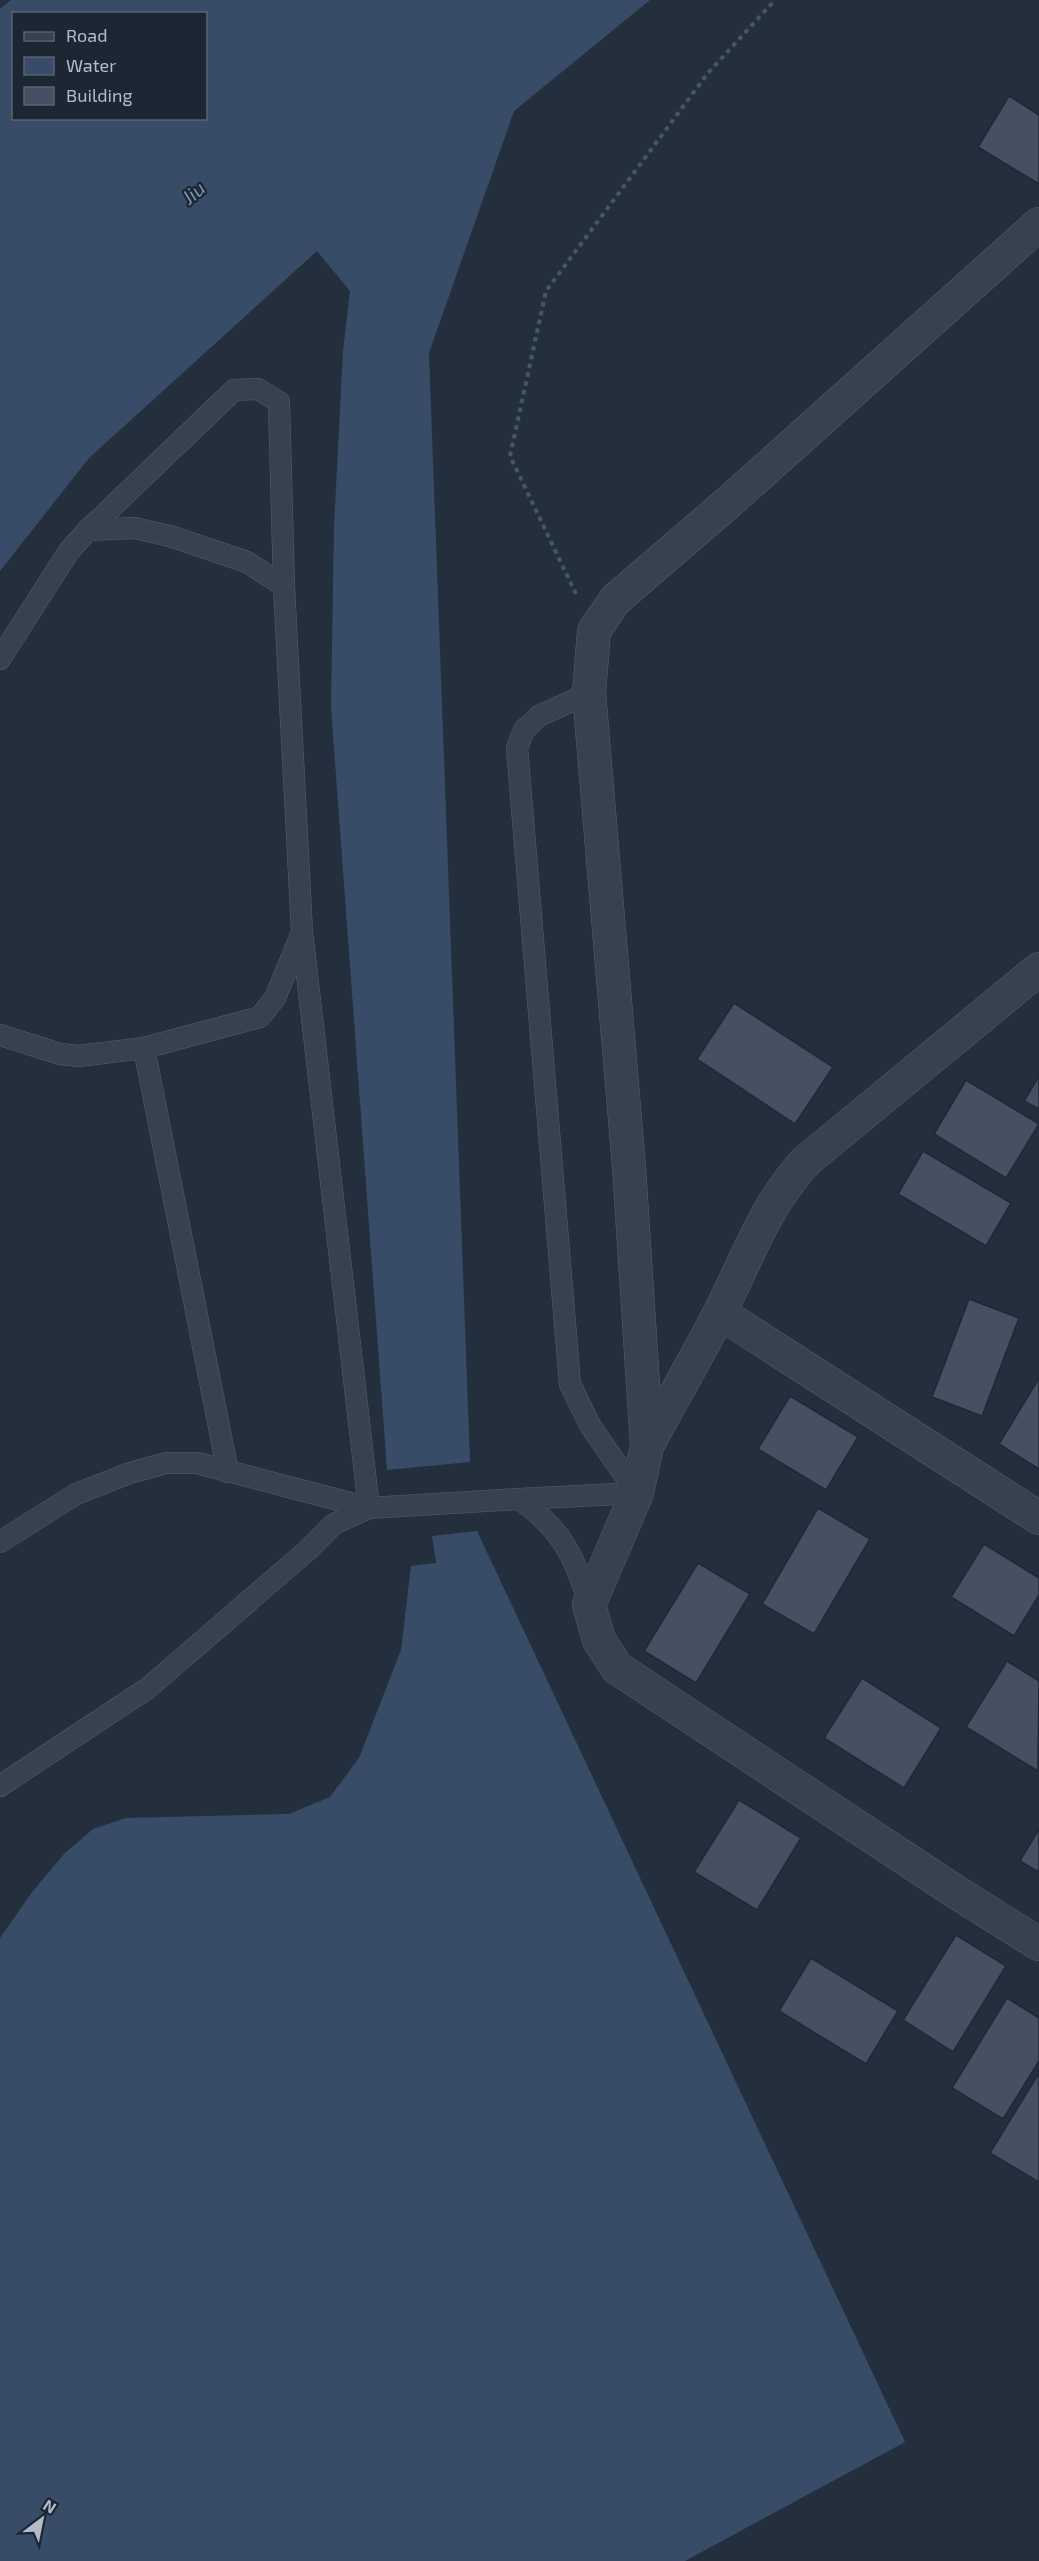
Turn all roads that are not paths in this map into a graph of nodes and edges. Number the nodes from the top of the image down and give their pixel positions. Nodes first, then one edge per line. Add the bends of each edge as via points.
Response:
1 (1039, 224) edge
2 (88, 530) junction
3 (284, 586) junction
4 (0, 659) edge
5 (589, 693) junction
6 (303, 932) junction
7 (1039, 969) edge
8 (0, 1035) edge
9 (144, 1048) junction
10 (720, 1313) junction
11 (647, 1446) junction
12 (228, 1472) junction
13 (637, 1492) junction
14 (519, 1499) junction
15 (369, 1508) junction
16 (1039, 1518) edge
17 (0, 1542) edge
18 (589, 1605) junction
19 (0, 1786) edge
20 (1039, 1944) edge

1 - 5 street via 615,600 594,631
2 - 3 lane via 134,528 170,536 247,562
2 - 3 lane via 234,390 258,389 279,402
2 - 4 lane via 69,551
3 - 6 lane
5 - 11 street via 628,1156
5 - 13 lane via 539,716 524,730 517,748 570,1384 591,1427
6 - 9 lane via 275,998 260,1017
6 - 15 lane
7 - 10 street via 806,1161 768,1211
8 - 9 lane via 79,1056
9 - 12 lane
10 - 11 street
10 - 16 street
11 - 13 street
12 - 15 lane
12 - 17 lane via 197,1463 166,1463 130,1473 76,1494
13 - 14 lane
13 - 18 street
14 - 15 lane
14 - 18 lane via 539,1513 561,1538 579,1570
15 - 19 lane via 334,1524 148,1688
18 - 20 street via 599,1640 617,1668

